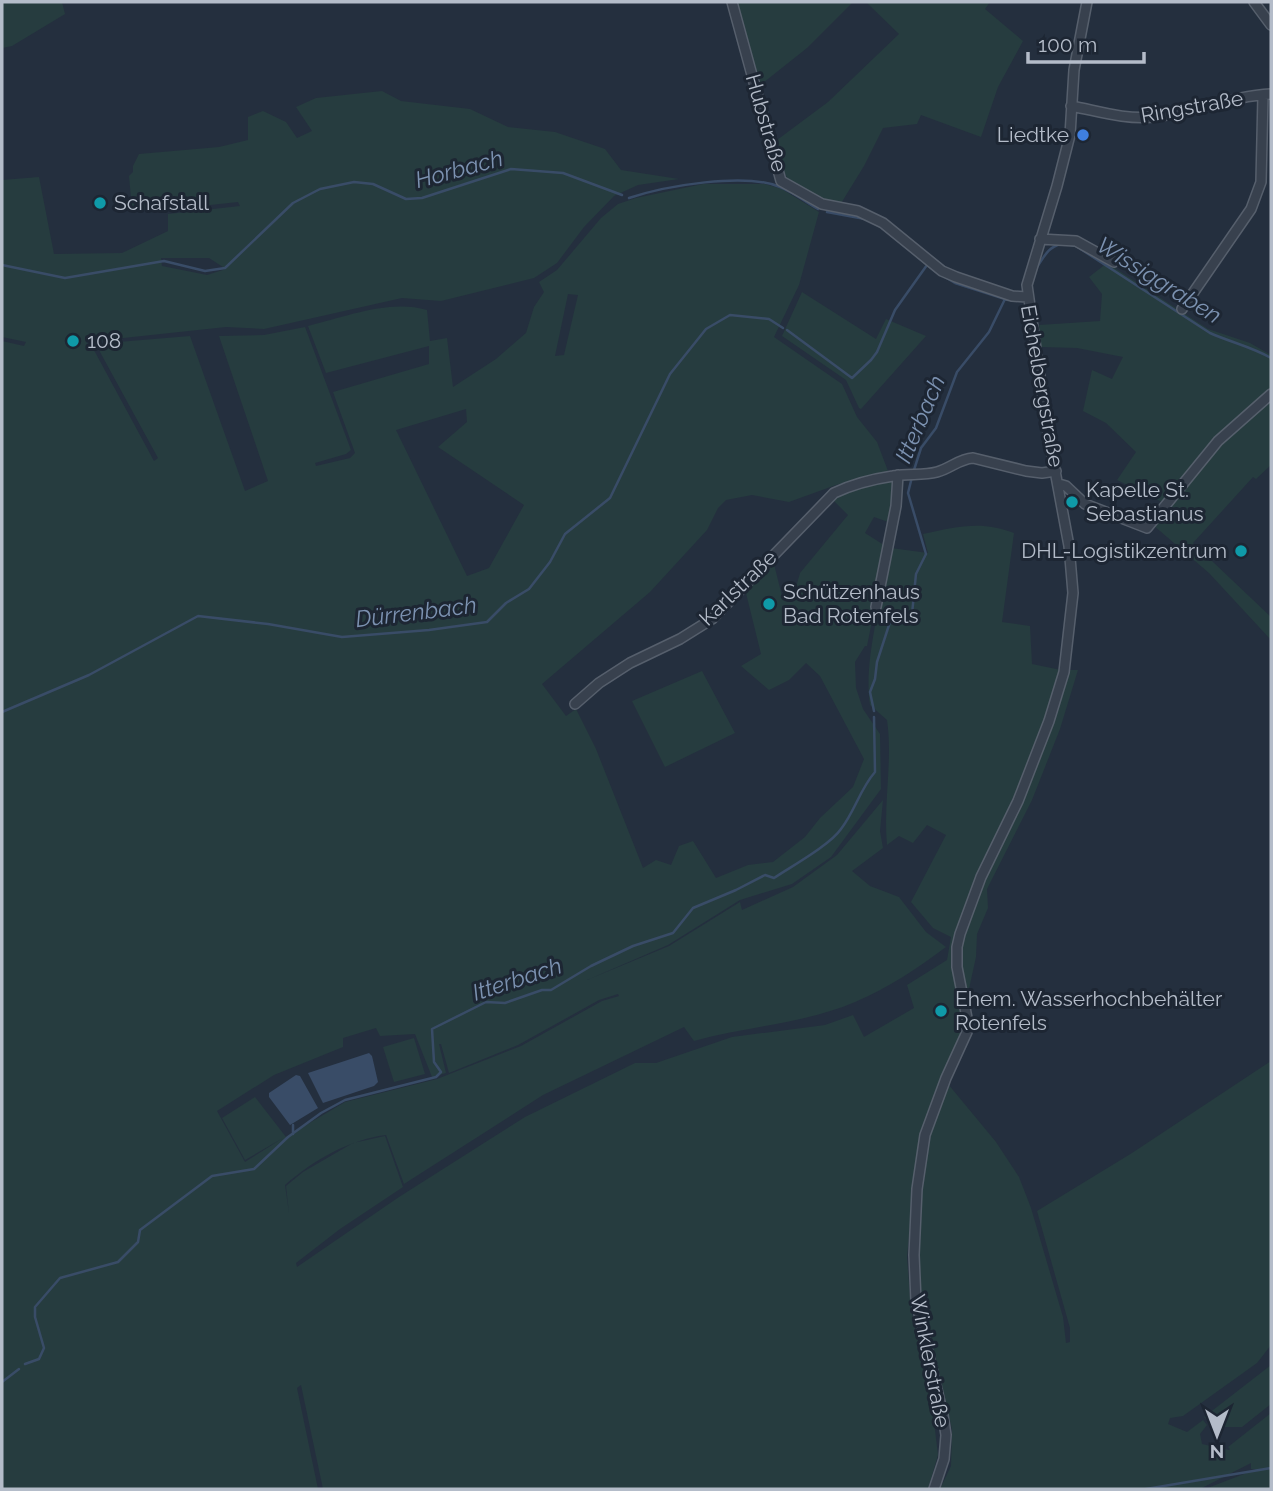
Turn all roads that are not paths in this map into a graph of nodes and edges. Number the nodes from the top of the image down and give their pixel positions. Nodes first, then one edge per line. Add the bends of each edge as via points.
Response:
1 (732, 2) edge
2 (1087, 2) edge
3 (1254, 2) edge
4 (1271, 25) edge
5 (1267, 94) edge
6 (1071, 106) junction
7 (1040, 239) junction
8 (1114, 262) dead end
9 (1027, 297) junction
10 (1182, 309) dead end
11 (1271, 394) edge
12 (1056, 471) junction
13 (907, 475) junction
14 (1059, 484) junction
15 (876, 607) dead end
16 (575, 704) dead end
17 (957, 947) joint
18 (934, 1489) edge

1 - 9 street, Hubstraße via 781,181 822,204 858,211 883,223 956,277
2 - 6 street, Eichelbergstraße
3 - 4 street
5 - 6 street, Ringstraße via 1154,117 1132,118
5 - 10 street via 1256,198
6 - 7 street, Eichelbergstraße via 1064,163
7 - 8 street via 1076,241
7 - 9 street, Eichelbergstraße
9 - 12 street, Eichelbergstraße
11 - 14 street, Eichelbergstraße via 1218,441 1147,528 1085,504
12 - 13 street, Karlstraße via 1026,471 973,458 938,472
12 - 14 street, Eichelbergstraße
13 - 15 street via 896,506
13 - 16 street, Karlstraße via 834,493 712,620 630,663
14 - 17 street, Eichelbergstraße via 1073,593 1064,673 1018,801 970,904
17 - 18 street, Winklerstraße via 967,1032 925,1135 916,1189 916,1301 946,1435

